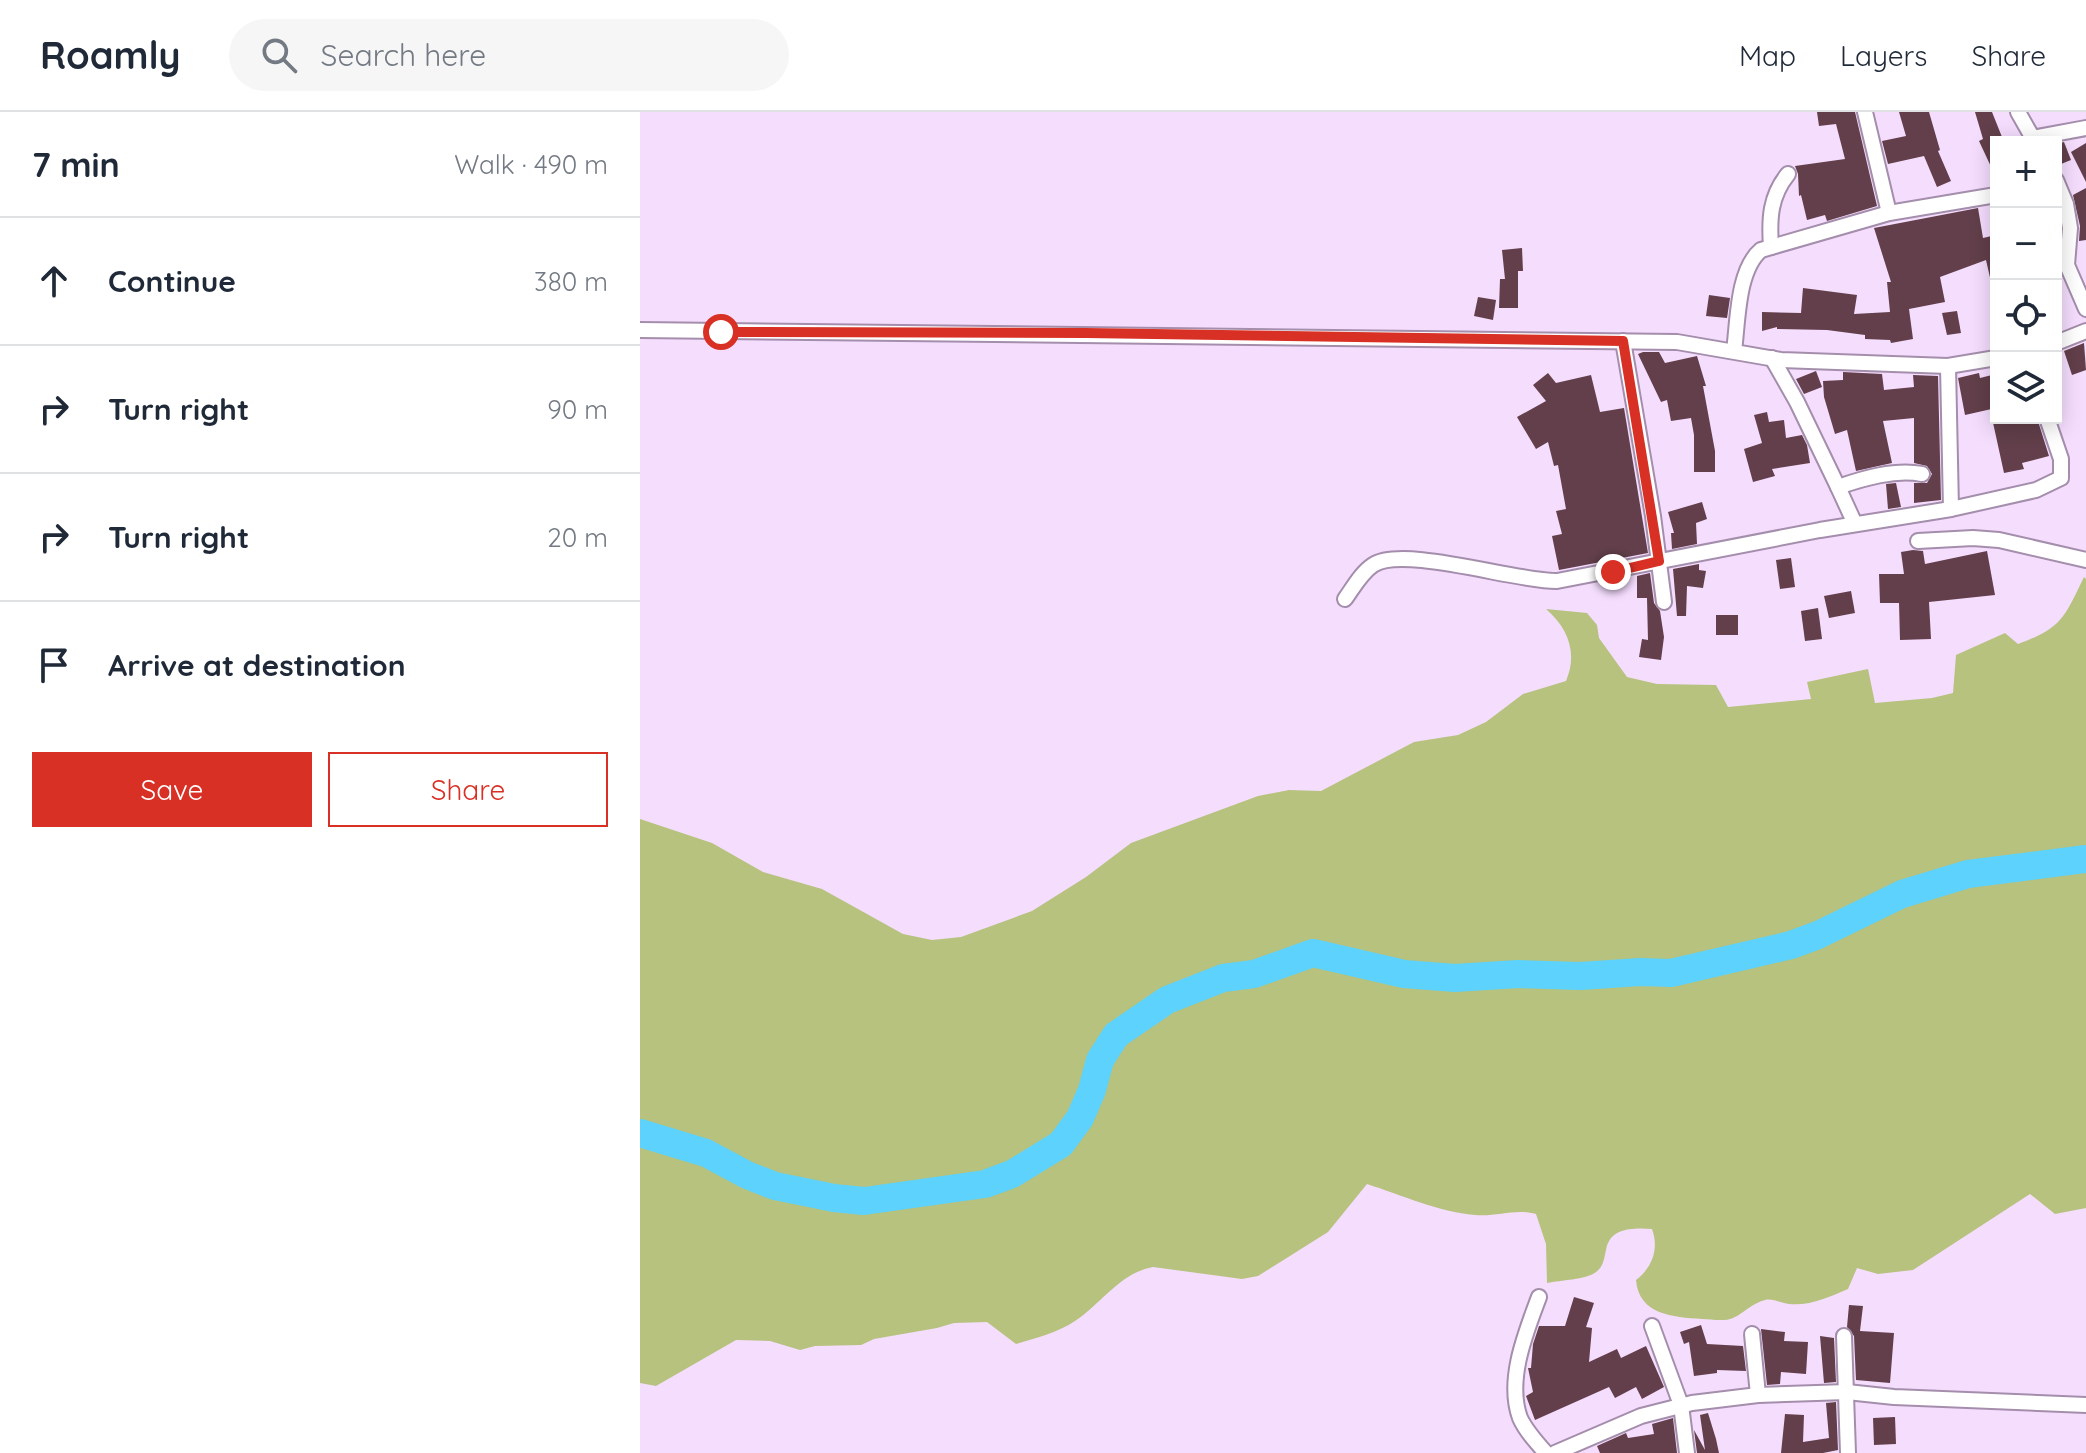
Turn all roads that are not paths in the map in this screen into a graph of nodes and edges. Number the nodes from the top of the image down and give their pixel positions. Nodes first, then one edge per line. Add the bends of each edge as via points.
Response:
1 (1865, 112) edge
2 (2018, 112) edge
3 (2086, 128) edge
4 (2031, 136) edge
5 (2051, 136) edge
6 (1788, 174) dead end
7 (2062, 194) edge
8 (1990, 196) edge
9 (1889, 213) junction
10 (1771, 247) junction
11 (2086, 309) edge
12 (640, 330) edge
13 (2086, 331) edge
14 (1623, 341) junction
15 (2062, 341) edge
16 (1734, 351) junction
17 (1772, 358) junction
18 (1990, 359) edge
19 (1948, 366) junction
20 (2049, 424) edge
21 (1922, 474) dead end
22 (1838, 487) junction
23 (1951, 509) junction
24 (1855, 524) junction
25 (1918, 541) dead end
26 (2086, 560) edge
27 (1659, 561) junction
28 (1345, 599) dead end
29 (1664, 602) dead end
30 (1539, 1297) dead end
31 (1652, 1326) dead end
32 (1752, 1334) dead end
33 (1844, 1336) dead end
34 (1847, 1392) junction
35 (1758, 1395) junction
36 (1681, 1405) junction
37 (2086, 1405) edge
38 (1546, 1453) edge
39 (1555, 1453) edge
40 (1687, 1453) edge
41 (1848, 1453) edge

1 - 9 street
2 - 4 street
3 - 5 street
6 - 10 street via 1773,201
7 - 11 street via 2070,228 2067,265
8 - 9 street
9 - 10 street
10 - 16 street via 1754,256 1744,275
12 - 14 street
13 - 15 street
14 - 16 street
14 - 27 street
16 - 17 street
17 - 19 street
17 - 22 street
18 - 19 street
19 - 23 street
20 - 23 street via 2061,459 2061,478 2036,490
21 - 22 street via 1906,472
22 - 24 street
23 - 24 street
24 - 27 street
25 - 26 street via 1999,540
27 - 28 street via 1548,581 1391,559 1372,565
27 - 29 street
30 - 38 street via 1516,1389 1520,1416
31 - 36 street
32 - 35 street
33 - 34 street
34 - 35 street
34 - 37 street
34 - 41 street
35 - 36 street
36 - 39 street
36 - 40 street

